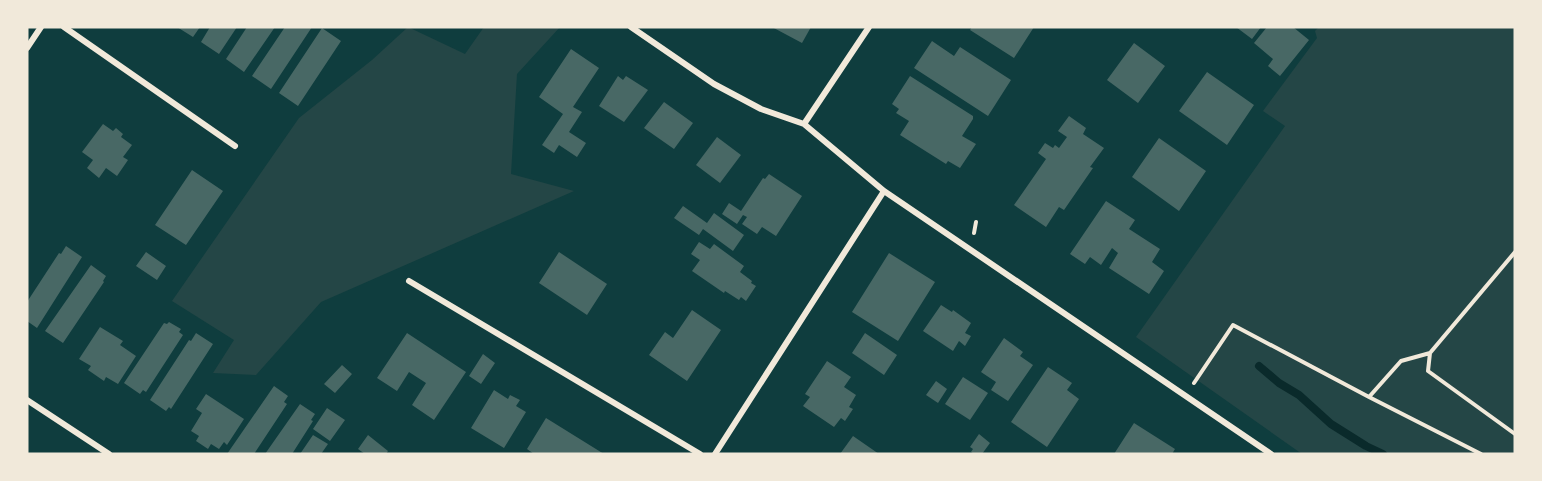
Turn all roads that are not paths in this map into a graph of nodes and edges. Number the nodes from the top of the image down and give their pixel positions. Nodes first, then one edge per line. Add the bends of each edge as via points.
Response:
1 (41, 27) edge
2 (64, 27) edge
3 (631, 27) edge
4 (868, 27) edge
5 (27, 48) edge
6 (804, 124) junction
7 (235, 146) dead end
8 (884, 191) junction
9 (409, 281) dead end
10 (27, 400) edge
11 (109, 454) edge
12 (700, 454) edge
13 (715, 454) edge
14 (1271, 454) edge

1 - 5 street
2 - 7 street
3 - 6 street via 714,84 761,109
4 - 6 street
6 - 8 street
8 - 13 street
8 - 14 street
9 - 12 street
10 - 11 street

